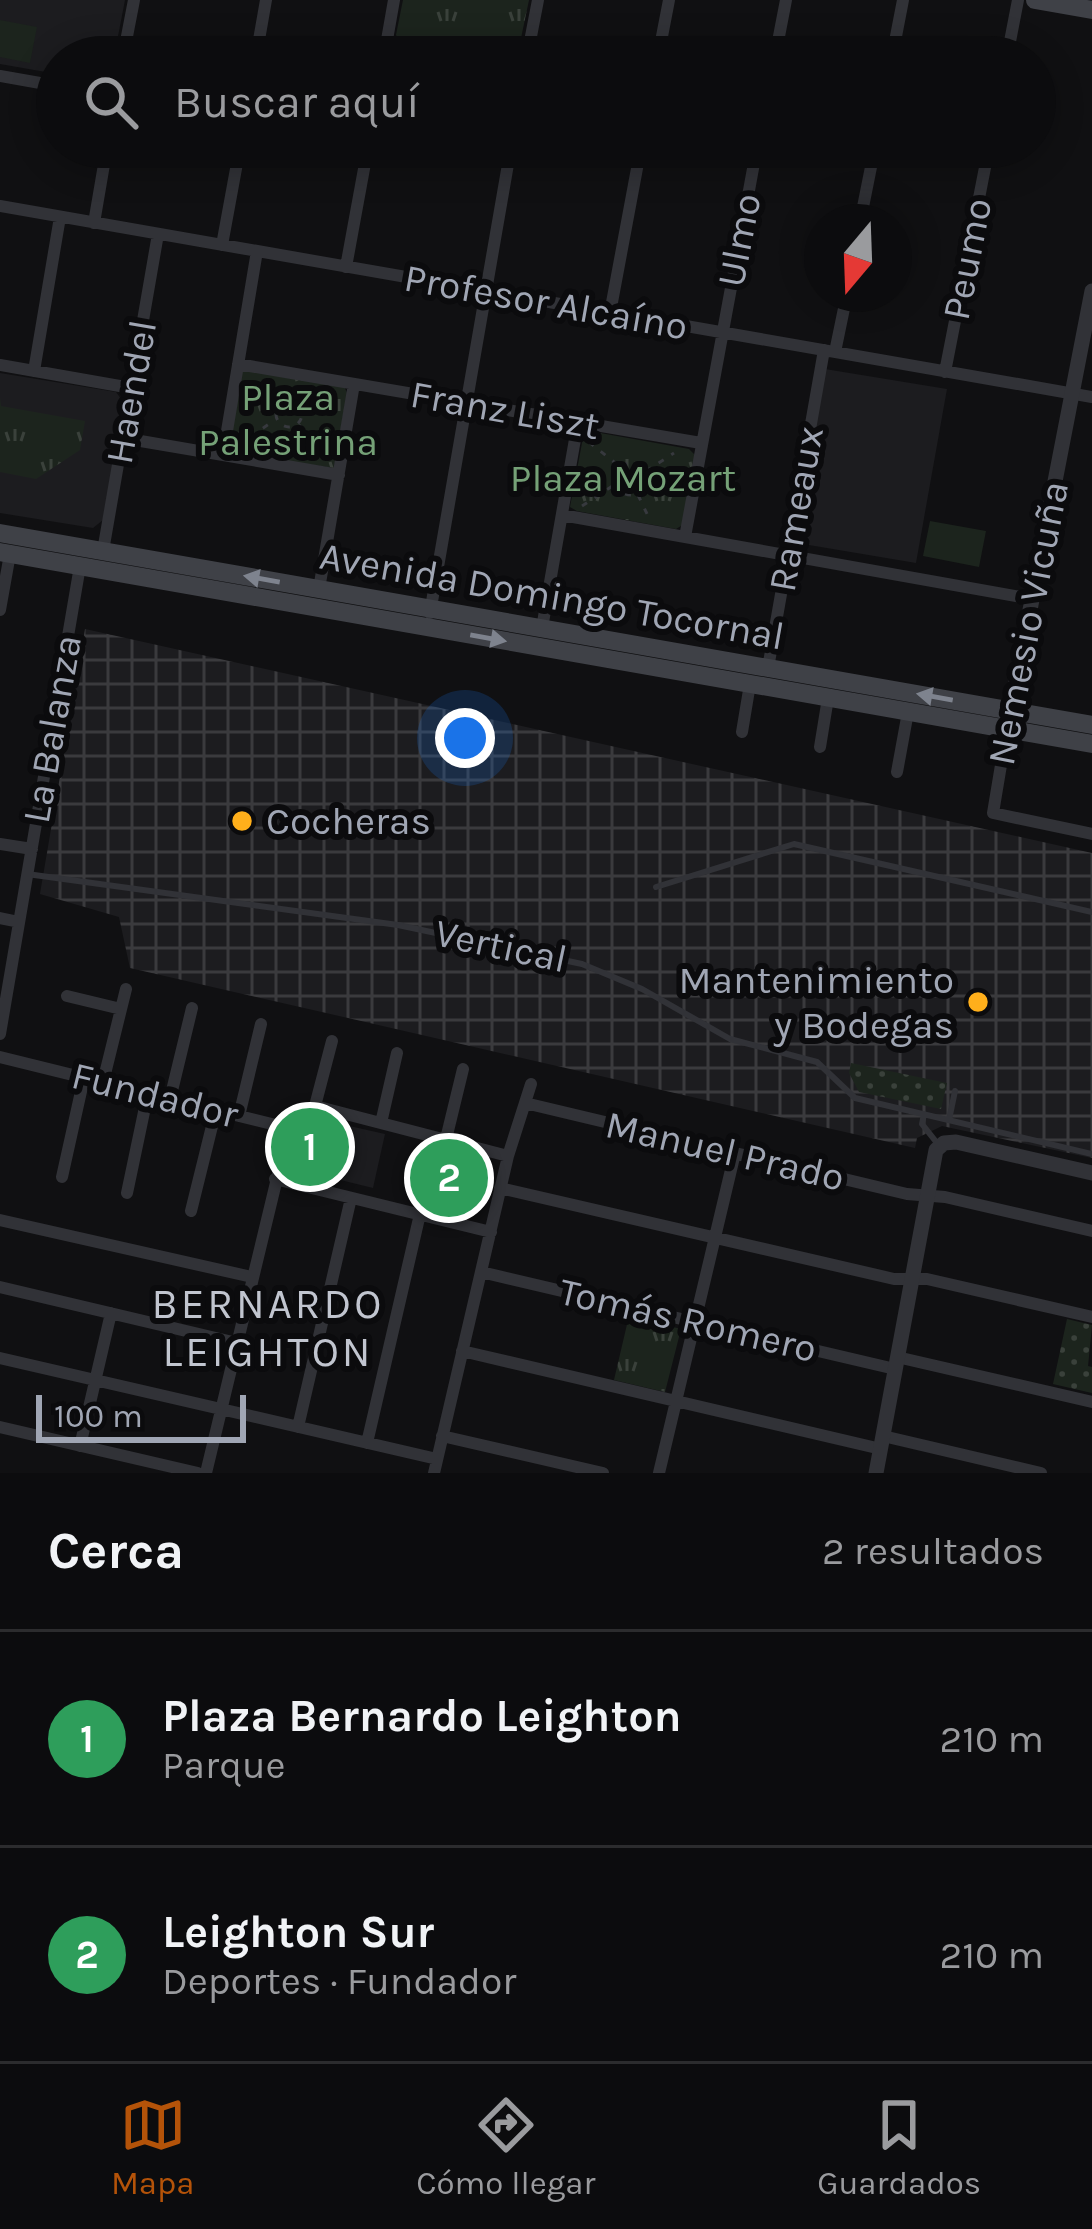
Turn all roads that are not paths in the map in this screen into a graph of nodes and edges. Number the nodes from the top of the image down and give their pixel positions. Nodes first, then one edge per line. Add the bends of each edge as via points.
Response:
1 (134, 0) edge
2 (266, 0) edge
3 (394, 0) edge
4 (538, 0) edge
5 (669, 0) edge
6 (786, 0) edge
7 (903, 0) edge
8 (1018, 0) edge
9 (1035, 0) edge
10 (1092, 10) edge
11 (128, 36) edge
12 (260, 36) edge
13 (387, 36) edge
14 (531, 36) edge
15 (662, 36) edge
16 (779, 36) edge
17 (896, 36) edge
18 (1011, 36) edge
19 (0, 76) edge
20 (36, 82) edge
21 (103, 168) edge
22 (236, 168) edge
23 (364, 168) edge
24 (507, 168) edge
25 (637, 168) edge
26 (753, 168) edge
27 (871, 168) edge
28 (985, 168) edge
29 (864, 204) edge
30 (0, 206) edge
31 (60, 217) junction
32 (94, 223) junction
33 (158, 234) junction
34 (222, 245) junction
35 (257, 251) junction
36 (346, 267) junction
37 (484, 291) junction
38 (1092, 291) edge
39 (842, 312) edge
40 (610, 313) junction
41 (721, 332) junction
42 (830, 351) junction
43 (0, 365) edge
44 (243, 365) junction
45 (34, 371) junction
46 (945, 371) junction
47 (354, 384) junction
48 (131, 388) junction
49 (1072, 394) junction
50 (1092, 397) edge
51 (466, 403) junction
52 (577, 427) junction
53 (123, 438) junction
54 (697, 442) junction
55 (223, 455) junction
56 (338, 475) junction
57 (565, 515) junction
58 (0, 533) edge
59 (685, 537) junction
60 (103, 551) junction
61 (5, 553) edge
62 (788, 555) junction
63 (80, 566) junction
64 (319, 589) junction
65 (1032, 598) junction
66 (0, 610) edge
67 (429, 618) junction
68 (542, 628) junction
69 (768, 668) junction
70 (750, 684) junction
71 (828, 698) junction
72 (908, 712) junction
73 (1009, 720) junction
74 (1092, 725) edge
75 (742, 731) dead end
76 (1092, 743) edge
77 (820, 747) dead end
78 (897, 772) dead end
79 (1092, 834) edge
80 (0, 844) edge
81 (32, 849) junction
82 (27, 874) junction
83 (656, 886) dead end
84 (1092, 912) edge
85 (0, 919) edge
86 (19, 922) junction
87 (126, 988) dead end
88 (67, 996) dead end
89 (192, 1008) dead end
90 (121, 1009) junction
91 (2, 1012) edge
92 (260, 1024) dead end
93 (0, 1034) edge
94 (332, 1041) dead end
95 (397, 1053) dead end
96 (0, 1058) edge
97 (464, 1069) dead end
98 (84, 1078) junction
99 (103, 1082) junction
100 (531, 1084) dead end
101 (955, 1091) dead end
102 (148, 1093) junction
103 (170, 1099) junction
104 (525, 1103) junction
105 (217, 1110) junction
106 (316, 1111) junction
107 (923, 1114) junction
108 (239, 1116) junction
109 (950, 1120) junction
110 (381, 1123) junction
111 (287, 1127) junction
112 (446, 1138) junction
113 (934, 1139) junction
114 (735, 1153) junction
115 (1092, 1154) edge
116 (508, 1156) junction
117 (1092, 1173) edge
118 (62, 1178) dead end
119 (275, 1179) junction
120 (500, 1188) junction
121 (128, 1193) dead end
122 (926, 1196) junction
123 (352, 1198) junction
124 (191, 1211) dead end
125 (420, 1214) junction
126 (0, 1220) edge
127 (1092, 1231) edge
128 (491, 1232) junction
129 (715, 1237) junction
130 (481, 1272) junction
131 (252, 1277) junction
132 (911, 1279) junction
133 (0, 1287) edge
134 (111, 1313) junction
135 (1092, 1317) edge
136 (694, 1322) junction
137 (237, 1342) junction
138 (462, 1351) junction
139 (0, 1358) edge
140 (896, 1363) junction
141 (95, 1380) junction
142 (676, 1401) junction
143 (1092, 1402) edge
144 (221, 1409) junction
145 (0, 1427) edge
146 (298, 1427) junction
147 (442, 1436) junction
148 (882, 1442) junction
149 (367, 1443) junction
150 (80, 1446) junction
151 (534, 1457) junction
152 (435, 1466) edge
153 (202, 1473) edge
154 (530, 1473) edge
155 (603, 1473) edge
156 (658, 1473) edge
157 (876, 1473) edge
158 (1041, 1473) edge

1 - 11 street
2 - 12 street
3 - 13 street
4 - 14 street
5 - 15 street
6 - 16 street
7 - 17 street
8 - 18 street
9 - 10 main road
19 - 20 street
21 - 32 street
22 - 34 street
23 - 36 street
24 - 37 street
25 - 40 street
26 - 41 street, Ulmo
27 - 29 street
28 - 46 street, Peumo
30 - 31 street, Profesor Alcaíno
31 - 32 street, Profesor Alcaíno
31 - 45 street
32 - 33 street, Profesor Alcaíno
33 - 34 street, Profesor Alcaíno
33 - 48 street, Haendel
34 - 35 street, Profesor Alcaíno
35 - 36 street, Profesor Alcaíno
35 - 44 street
36 - 37 street, Profesor Alcaíno
37 - 40 street, Profesor Alcaíno
37 - 51 street
38 - 49 street, Nemesio Vicuña
39 - 42 street, Rameaux
40 - 41 street, Profesor Alcaíno
41 - 42 street, Profesor Alcaíno
41 - 54 street, Ulmo
42 - 46 street, Profesor Alcaíno
42 - 62 street, Rameaux
43 - 45 street
44 - 47 street, Franz Liszt
44 - 55 street
45 - 48 street
46 - 49 street, Profesor Alcaíno
47 - 51 street, Franz Liszt
47 - 56 street
48 - 53 street, Haendel
49 - 50 street, Profesor Alcaíno
49 - 65 street, Nemesio Vicuña
51 - 52 street, Franz Liszt
51 - 67 street
52 - 54 street, Franz Liszt
52 - 57 street
53 - 55 street
53 - 60 street, Haendel
54 - 59 street, Ulmo
55 - 56 street
56 - 64 street
57 - 59 street
57 - 68 street
58 - 60 main road, Avenida Domingo Tocornal
59 - 62 street
64 -> 60 main road, Avenida Domingo Tocornal
61 - 63 main road, Avenida Domingo Tocornal
61 - 66 street
62 - 65 street
62 - 69 street, Rameaux
63 - 67 main road, Avenida Domingo Tocornal
63 - 81 street, La Balanza
64 - 67 main road, Avenida Domingo Tocornal
65 - 73 street, Nemesio Vicuña
67 - 68 main road, Avenida Domingo Tocornal
67 -> 70 main road, Avenida Domingo Tocornal
68 - 69 main road, Avenida Domingo Tocornal
73 -> 69 main road, Avenida Domingo Tocornal
70 - 71 main road, Avenida Domingo Tocornal
70 - 75 street
71 - 72 main road, Avenida Domingo Tocornal
71 - 77 street
72 - 73 main road, Avenida Domingo Tocornal
72 - 78 street
73 - 74 main road, Avenida Domingo Tocornal
73 - 76 main road, Avenida Domingo Tocornal
73 - 79 street, Nemesio Vicuña via 993,813
80 - 81 street
81 - 82 street, La Balanza
82 - 86 street, La Balanza
82 - 107 lane, Vertical via 398,925 582,964 730,1039 817,1062 850,1096
83 - 84 lane via 794,844
85 - 86 street
86 - 91 street, La Balanza
87 - 90 street
88 - 90 street
89 - 103 street
90 - 99 street
91 - 93 street, La Balanza
92 - 108 street
94 - 106 street
95 - 110 street
96 - 98 street, Fundador
97 - 112 street
98 - 99 street, Fundador
98 - 118 street
99 - 102 street, Fundador
100 - 104 street
101 - 109 lane
102 - 103 street, Fundador
102 - 121 street
103 - 105 street, Fundador
104 - 114 street, Manuel Prado
104 - 116 street
105 - 108 street, Fundador
105 - 124 street
106 - 110 street
106 - 111 street, Fundador via 293,1112
107 - 109 lane, Vertical
107 - 113 lane
108 - 111 street, Fundador
109 - 115 lane, Vertical
110 - 112 street
111 - 119 street
112 - 116 street
113 - 117 street
113 - 122 street
114 - 122 street, Manuel Prado
114 - 129 street
116 - 120 street
119 - 123 street
119 - 131 street
120 - 128 street
120 - 129 street
122 - 127 street, Manuel Prado
122 - 132 street
123 - 125 street
123 - 146 street
125 - 128 street
125 - 149 street
126 - 131 street
128 - 130 street
129 - 132 street
129 - 136 street
130 - 136 street, Tomás Romero
130 - 138 street
131 - 137 street
132 - 135 street
132 - 140 street
133 - 134 street
134 - 137 street
134 - 141 street
136 - 140 street, Tomás Romero
136 - 142 street
137 - 144 street
138 - 142 street
138 - 147 street
139 - 141 street
140 - 143 street, Tomás Romero
140 - 148 street
141 - 144 street
141 - 150 street
142 - 148 street
142 - 156 street
144 - 146 street
144 - 153 street
145 - 150 street
146 - 149 street
147 - 151 street
147 - 152 street
148 - 157 street
148 - 158 street
149 - 152 street
150 - 153 street
151 - 154 street
151 - 155 street

